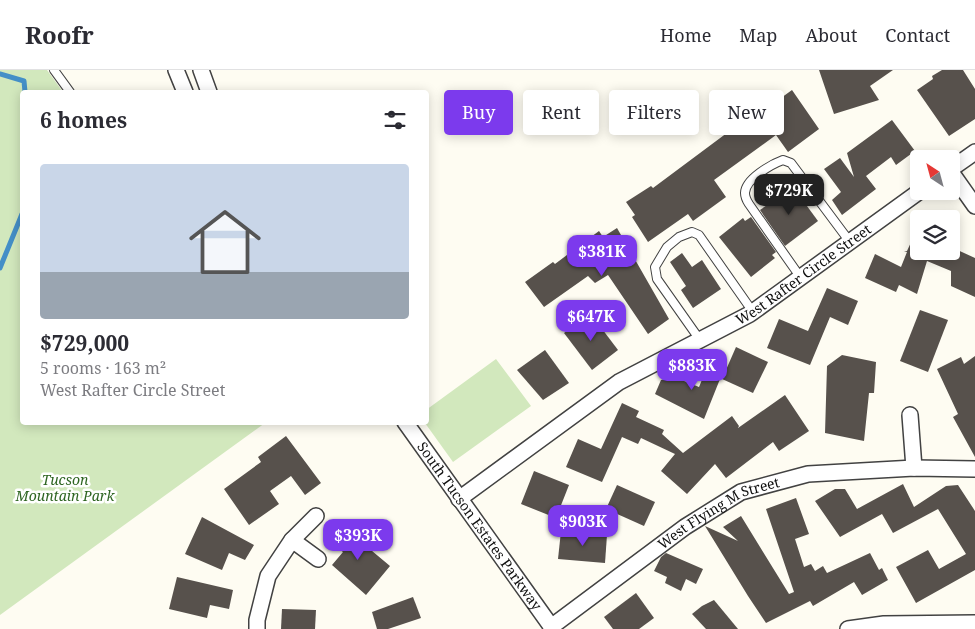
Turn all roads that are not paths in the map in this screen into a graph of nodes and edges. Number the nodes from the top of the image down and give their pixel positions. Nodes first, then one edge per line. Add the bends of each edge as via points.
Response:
1 (54, 70) edge
2 (176, 70) edge
3 (201, 70) edge
4 (69, 90) edge
5 (184, 90) edge
6 (208, 90) edge
7 (975, 152) edge
8 (960, 163) edge
9 (960, 184) edge
10 (910, 198) edge
11 (975, 206) edge
12 (850, 242) junction
13 (801, 278) junction
14 (753, 312) junction
15 (700, 340) junction
16 (910, 414) dead end
17 (407, 425) edge
18 (914, 468) junction
19 (975, 469) edge
20 (459, 499) junction
21 (316, 516) dead end
22 (292, 540) junction
23 (318, 559) dead end
24 (975, 623) edge
25 (552, 628) edge
26 (257, 629) edge
27 (848, 629) edge

1 - 4 lane
2 - 5 street
3 - 6 street
7 - 8 street
9 - 11 street
10 - 12 street, West Rafter Circle Street
12 - 13 street, West Rafter Circle Street
12 - 13 lane via 791,163 783,160 773,163 756,176 745,193 749,204
13 - 14 street, West Rafter Circle Street
14 - 15 street, West Rafter Circle Street
14 - 15 lane via 699,236 692,232 679,237 661,255 655,267 657,279
15 - 20 street, West Rafter Circle Street via 619,382
16 - 18 street
17 - 20 street, South Tucson Estates Parkway
18 - 19 street, West Flying M Street
18 - 25 street, West Flying M Street via 808,474 740,492 685,527
20 - 25 street, South Tucson Estates Parkway
21 - 22 street
22 - 23 street
22 - 26 street via 268,576
24 - 27 street via 884,624

